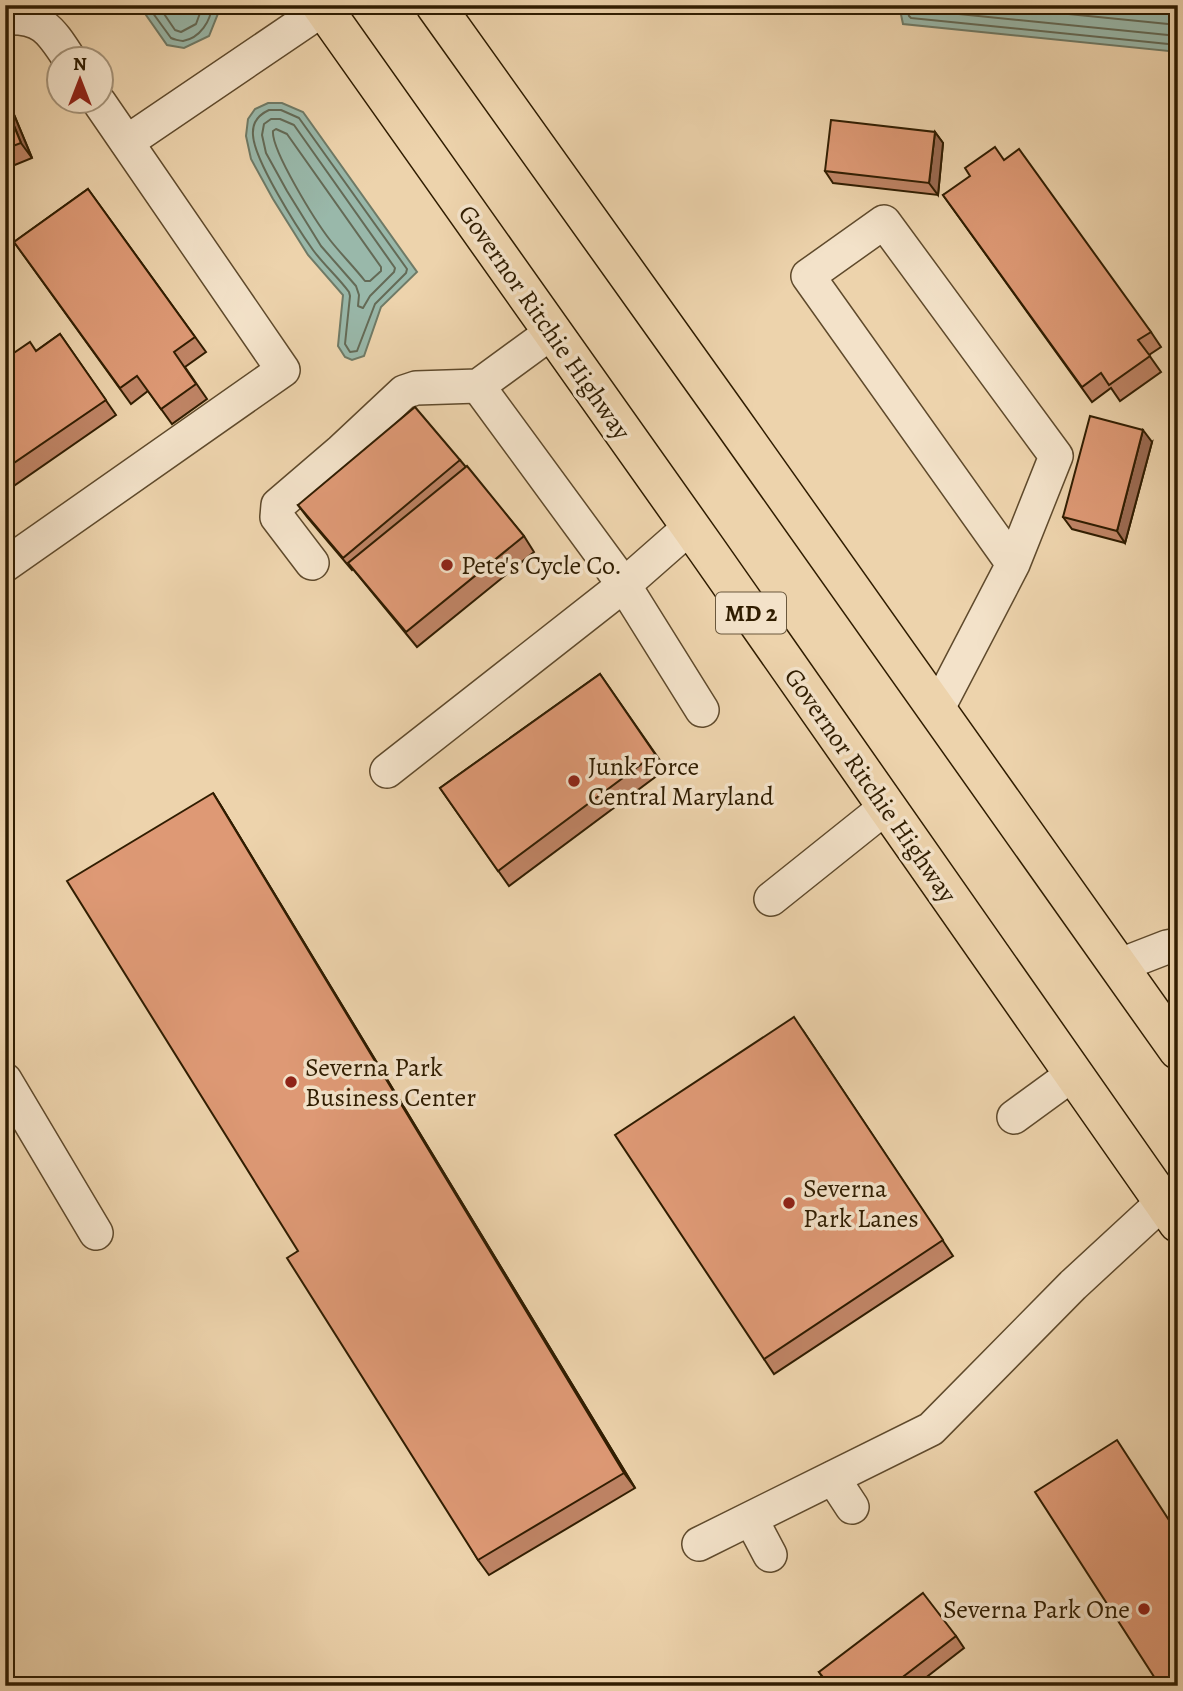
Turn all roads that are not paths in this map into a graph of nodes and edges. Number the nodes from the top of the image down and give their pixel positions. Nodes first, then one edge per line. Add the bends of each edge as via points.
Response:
1 (435, 5) edge
2 (322, 7) edge
3 (5, 18) edge
4 (60, 46) edge
5 (109, 116) edge
6 (127, 142) junction
7 (552, 332) junction
8 (478, 386) junction
9 (690, 527) junction
10 (312, 563) dead end
11 (1013, 564) junction
12 (5, 565) edge
13 (624, 585) junction
14 (702, 710) dead end
15 (937, 710) junction
16 (387, 771) dead end
17 (886, 807) junction
18 (771, 899) dead end
19 (1178, 945) edge
20 (1118, 966) junction
21 (1178, 1050) edge
22 (1073, 1074) junction
23 (5, 1080) edge
24 (1014, 1117) dead end
25 (1170, 1213) edge
26 (96, 1233) dead end
27 (834, 1478) junction
28 (852, 1507) dead end
29 (751, 1519) junction
30 (699, 1544) dead end
31 (770, 1555) dead end

1 - 15 highway
2 - 6 street
2 - 7 highway, Governor Ritchie Highway / MD 2
3 - 4 street via 41,24
5 - 6 street
6 - 12 street via 283,370
7 - 8 street
7 - 9 highway, Governor Ritchie Highway / MD 2
8 - 10 street via 404,392 278,505 277,517
8 - 13 street
9 - 13 street
9 - 17 highway, Governor Ritchie Highway / MD 2
11 - 11 street via 1056,456 884,222 808,276
11 - 15 street
13 - 14 street
13 - 16 street
15 - 20 highway
17 - 18 street
17 - 22 highway, Governor Ritchie Highway / MD 2
19 - 20 street
20 - 21 highway
22 - 24 street
22 - 25 highway, Governor Ritchie Highway / MD 2
23 - 26 street
25 - 27 street via 1073,1285 932,1429
27 - 28 street
27 - 29 street
29 - 30 street
29 - 31 street

